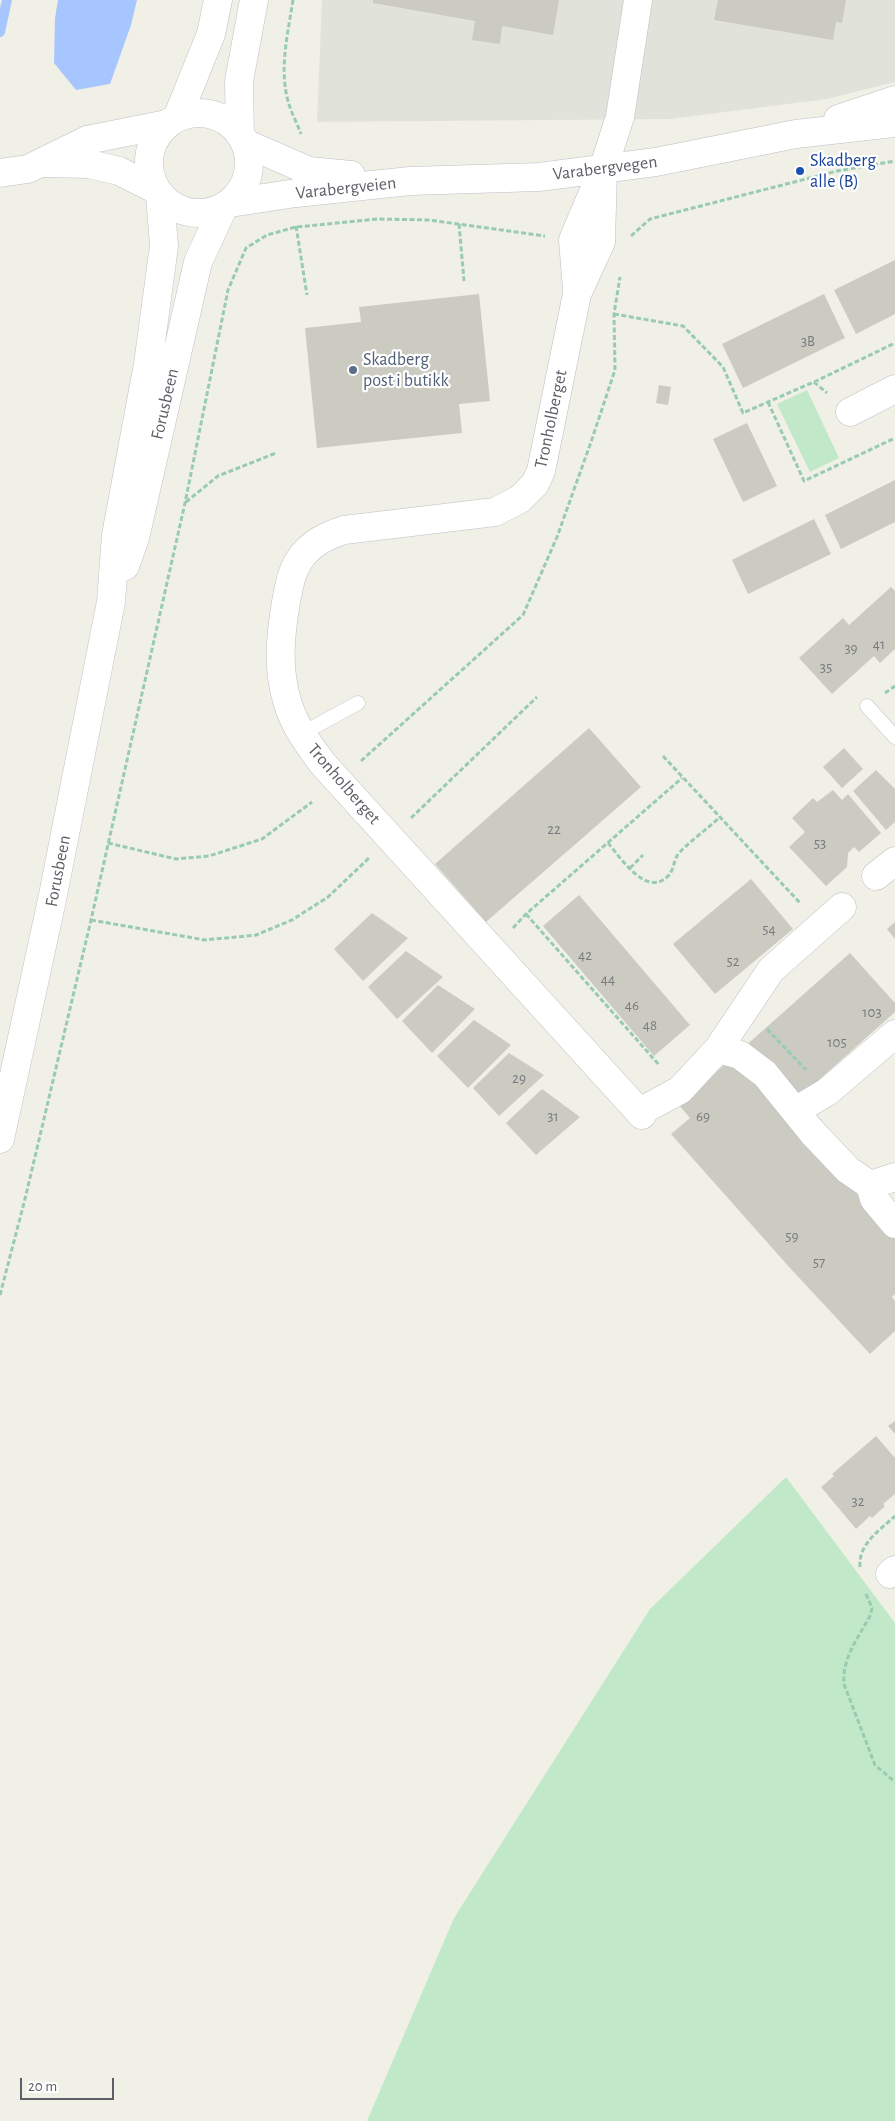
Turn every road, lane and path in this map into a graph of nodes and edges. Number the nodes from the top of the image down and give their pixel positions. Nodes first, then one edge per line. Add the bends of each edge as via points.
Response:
1 (218, 0) edge
2 (254, 0) edge
3 (293, 0) edge
4 (638, 0) edge
5 (895, 100) edge
6 (172, 121) junction
7 (895, 123) edge
8 (796, 134) junction
9 (242, 139) junction
10 (300, 142) dead end
11 (895, 161) edge
12 (40, 163) junction
13 (603, 169) junction
14 (0, 173) edge
15 (410, 181) junction
16 (158, 192) junction
17 (226, 205) junction
18 (296, 219) dead end
19 (459, 224) junction
20 (296, 227) junction
21 (546, 236) dead end
22 (626, 240) dead end
23 (464, 280) dead end
24 (307, 295) dead end
25 (614, 314) dead end
26 (895, 343) edge
27 (895, 389) edge
28 (768, 402) junction
29 (850, 412) dead end
30 (895, 438) edge
31 (276, 453) dead end
32 (185, 503) junction
33 (111, 602) junction
34 (537, 697) dead end
35 (358, 703) dead end
36 (867, 706) dead end
37 (301, 734) junction
38 (895, 737) edge
39 (663, 756) dead end
40 (682, 778) junction
41 (312, 802) dead end
42 (720, 818) junction
43 (390, 838) junction
44 (108, 843) junction
45 (608, 843) junction
46 (643, 855) dead end
47 (370, 858) dead end
48 (630, 868) junction
49 (842, 907) dead end
50 (90, 920) junction
51 (822, 926) junction
52 (746, 1006) junction
53 (895, 1034) edge
54 (718, 1049) junction
55 (680, 1090) junction
56 (827, 1092) junction
57 (795, 1112) junction
58 (0, 1139) edge
59 (882, 1181) edge
60 (895, 1224) edge
61 (0, 1295) edge
62 (895, 1516) edge
63 (861, 1572) dead end
64 (864, 1588) dead end
65 (895, 1782) edge

1 - 6 street, Forusbeen via 211,34
2 - 9 street, Forusbeen via 239,81
3 - 10 path via 284,80 301,134
4 - 13 street, Tronholberget via 620,117
5 - 8 street, Varabergvegen
6 - 9 street via 200,113 223,119
6 - 12 street via 88,140
6 - 16 street, Forusbeen via 152,143 148,166
7 - 8 street, Varabergvegen
8 - 13 street, Varabergvegen via 656,162
9 - 15 street, Varabergveien via 309,171
9 - 17 street, Forusbeen via 249,164 244,186
11 - 22 path via 837,171 650,219
12 - 14 street via 28,169
12 - 16 street via 89,164 119,171
13 - 15 street, Varabergvegen via 539,177
13 - 37 street, Tronholberget via 601,242 577,294 541,471 535,484 520,499 495,512 344,530 326,536 310,547 290,578 280,638 282,682 288,706
15 - 17 street, Varabergveien via 296,193
16 - 17 street via 178,210 201,214
16 - 33 street, Forusbeen via 164,246 148,364 116,535
17 - 33 street, Forusbeen via 198,262 135,538
18 - 20 path
19 - 20 path via 378,219
19 - 21 path
19 - 23 path
20 - 24 path
20 - 32 path via 268,235 246,248 228,290
25 - 28 path via 683,326 723,367 744,412
26 - 28 path
27 - 29 street
28 - 30 path via 804,481
31 - 32 path via 218,476
32 - 44 path
33 - 58 street, Forusbeen via 52,900
34 - 43 path
35 - 37 lane
36 - 38 lane
37 - 43 street, Tronholberget via 322,764
39 - 40 path
40 - 42 path
40 - 45 path
41 - 44 path via 262,839 209,856 176,859
42 - 48 path via 677,856 667,878 645,882
42 - 51 path
43 - 55 street, Tronholberget via 642,1115 645,1109
44 - 50 path
45 - 48 path
45 - 55 path via 526,914
46 - 48 path
47 - 50 path via 328,897 292,920 256,935 205,940
49 - 51 street, Tronholberget
50 - 61 path
51 - 52 street, Tronholberget via 772,970
52 - 54 street, Tronholberget
52 - 56 path
53 - 56 street
54 - 55 street, Tronholberget
54 - 57 street via 740,1055 764,1074
56 - 57 street
57 - 59 street via 848,1170
59 - 60 street via 874,1199
62 - 63 path via 867,1542 860,1558
64 - 65 path via 872,1608 845,1661 844,1684 874,1765

